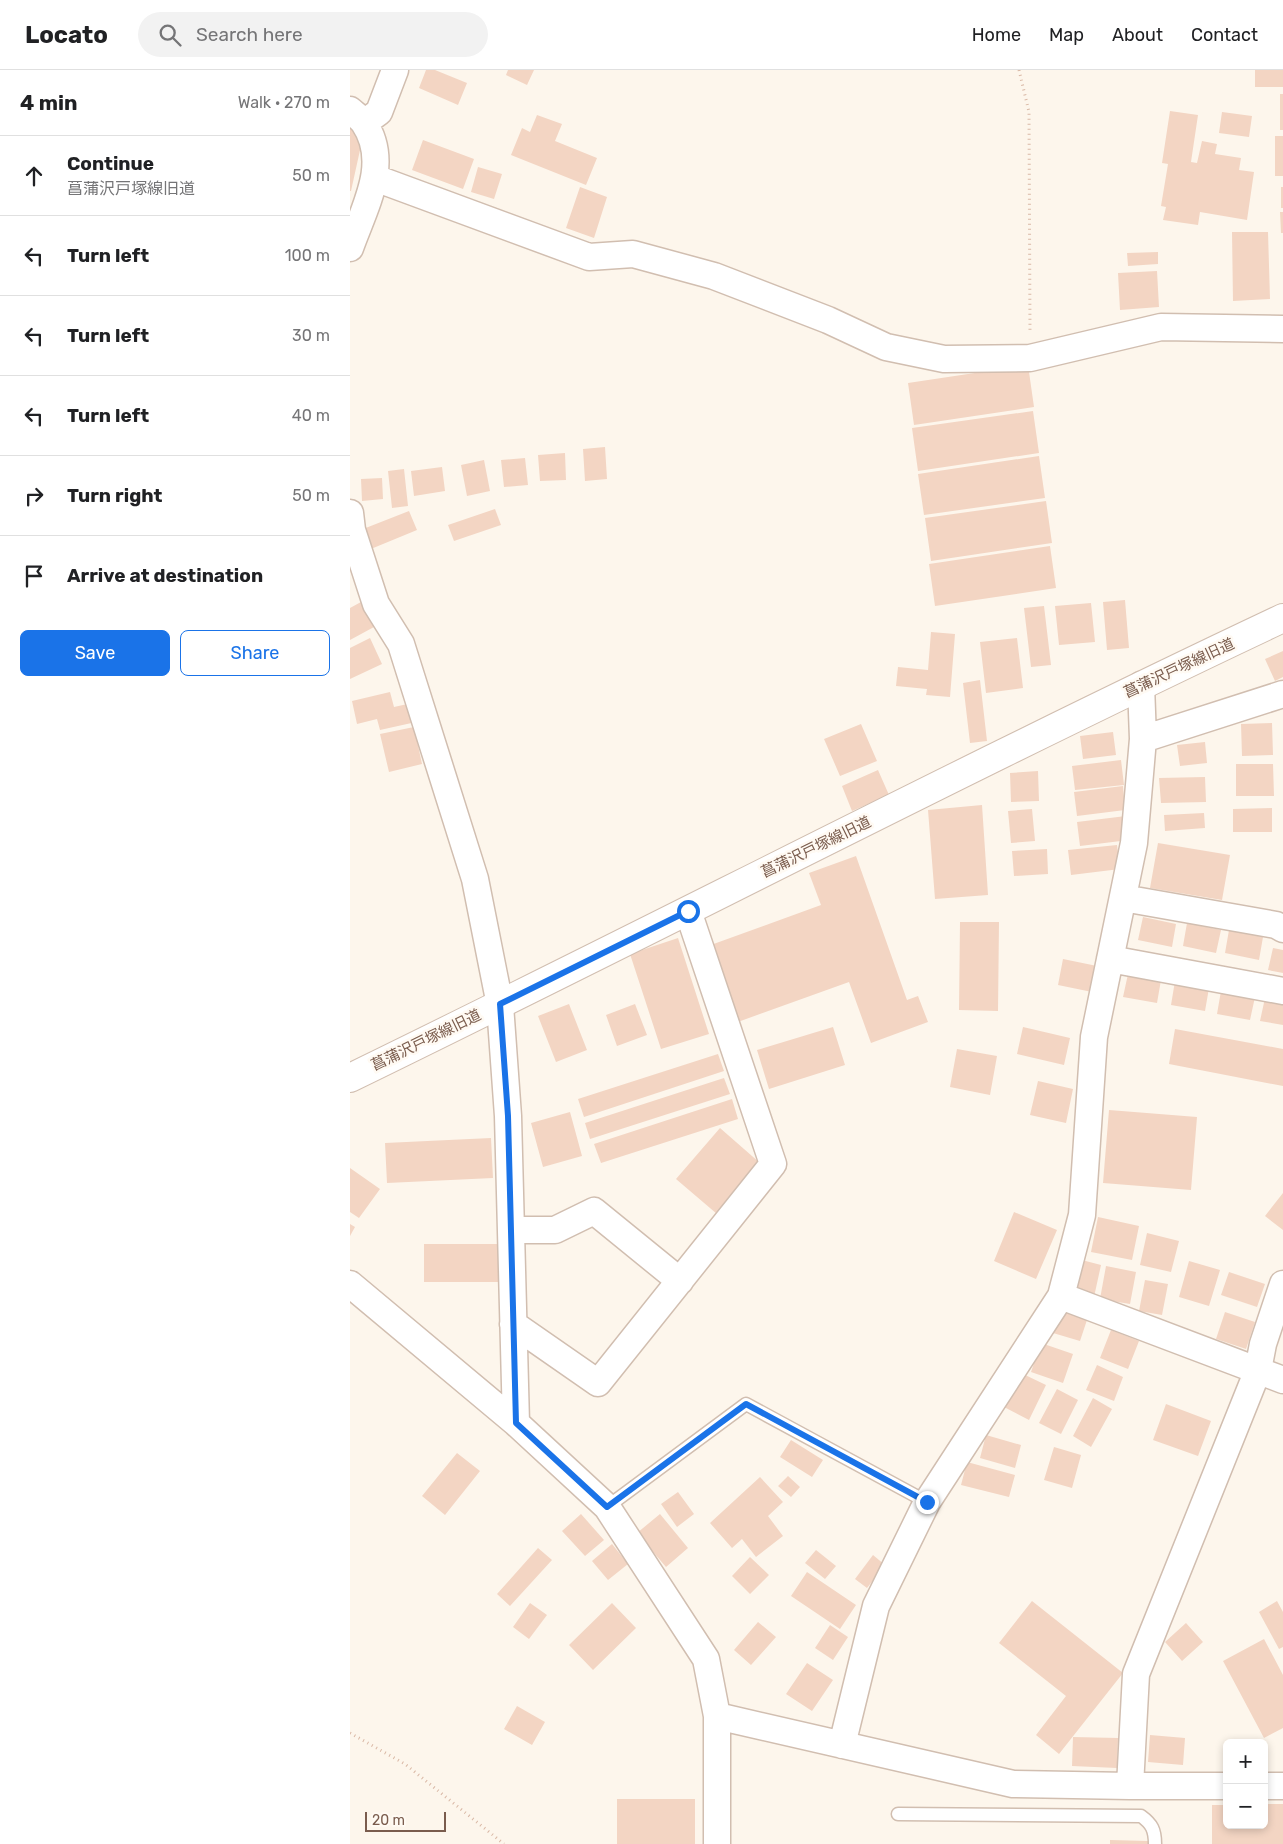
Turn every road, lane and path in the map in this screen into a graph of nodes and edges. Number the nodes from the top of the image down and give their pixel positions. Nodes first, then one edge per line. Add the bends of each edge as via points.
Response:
1 (395, 70) edge
2 (1019, 70) edge
3 (357, 117) edge
4 (375, 178) junction
5 (350, 248) edge
6 (1283, 329) edge
7 (1030, 358) junction
8 (350, 513) edge
9 (1283, 618) edge
10 (1141, 685) junction
11 (1283, 694) edge
12 (1143, 739) junction
13 (1123, 898) junction
14 (688, 911) junction
15 (1283, 929) edge
16 (1110, 959) junction
17 (1283, 991) edge
18 (500, 1004) junction
19 (350, 1078) edge
20 (511, 1230) junction
21 (680, 1280) junction
22 (350, 1284) edge
23 (1283, 1284) edge
24 (1060, 1296) junction
25 (513, 1324) junction
26 (1258, 1370) junction
27 (1283, 1380) edge
28 (516, 1423) junction
29 (927, 1502) junction
30 (607, 1507) junction
31 (717, 1716) junction
32 (350, 1733) edge
33 (842, 1745) junction
34 (1130, 1786) junction
35 (1223, 1786) edge
36 (1268, 1786) edge
37 (1283, 1786) edge
38 (898, 1814) dead end
39 (504, 1844) edge
40 (716, 1844) edge
41 (1155, 1844) edge

1 - 3 street via 380,112
2 - 7 path via 1029,112
3 - 4 street via 376,151
4 - 5 street
4 - 7 street via 589,257 633,254 714,276 828,320 886,347 944,359
6 - 7 street via 1161,327
8 - 18 street via 352,530 376,604 401,644 474,879
9 - 10 street, 菖蒲沢戸塚線旧道
10 - 12 street
10 - 14 street, 菖蒲沢戸塚線旧道
11 - 12 street
12 - 13 street via 1134,843
13 - 15 street
13 - 16 street
14 - 18 street, 菖蒲沢戸塚線旧道
14 - 21 street via 773,1164
16 - 17 street
16 - 24 street via 1094,1037 1082,1215
18 - 19 street, 菖蒲沢戸塚線旧道
18 - 20 street via 508,1116
20 - 21 street via 555,1230 594,1211
20 - 25 street
21 - 25 street via 598,1383
22 - 28 street
23 - 26 street
24 - 26 street
24 - 29 street
25 - 28 street
26 - 27 street
26 - 34 street via 1136,1674
28 - 30 street
29 - 30 lane via 746,1404
29 - 33 street via 876,1606
30 - 31 street via 706,1659
31 - 33 street
31 - 40 street
32 - 39 path via 405,1764
33 - 34 street via 1013,1784
34 - 35 street
36 - 37 street
38 - 41 lane via 1141,1816 1150,1823 1155,1833

